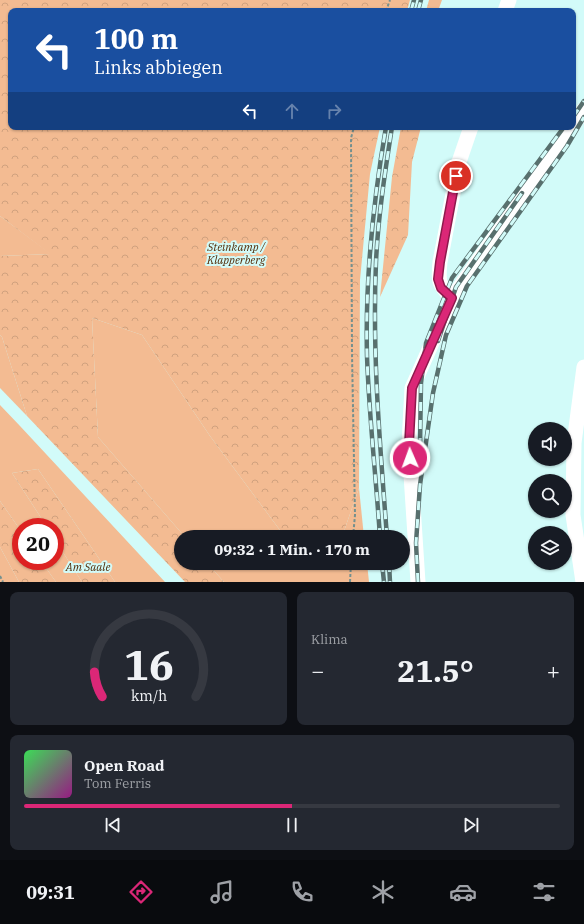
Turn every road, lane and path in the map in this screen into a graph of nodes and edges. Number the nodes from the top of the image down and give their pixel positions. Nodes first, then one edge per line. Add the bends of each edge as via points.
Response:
1 (584, 109) edge
2 (576, 120) edge
3 (353, 130) edge
4 (470, 130) edge
5 (569, 130) edge
6 (452, 298) junction
7 (584, 368) edge
8 (354, 530) edge
9 (351, 570) edge
10 (0, 576) edge
11 (3, 582) edge
12 (350, 582) edge
13 (418, 582) edge
14 (583, 582) edge

1 - 2 lane
3 - 8 path via 350,138
4 - 6 lane via 459,162 438,279 441,288
5 - 6 lane
6 - 13 lane via 412,388 409,444
7 - 14 lane via 574,443 573,515
9 - 12 path
10 - 11 path

